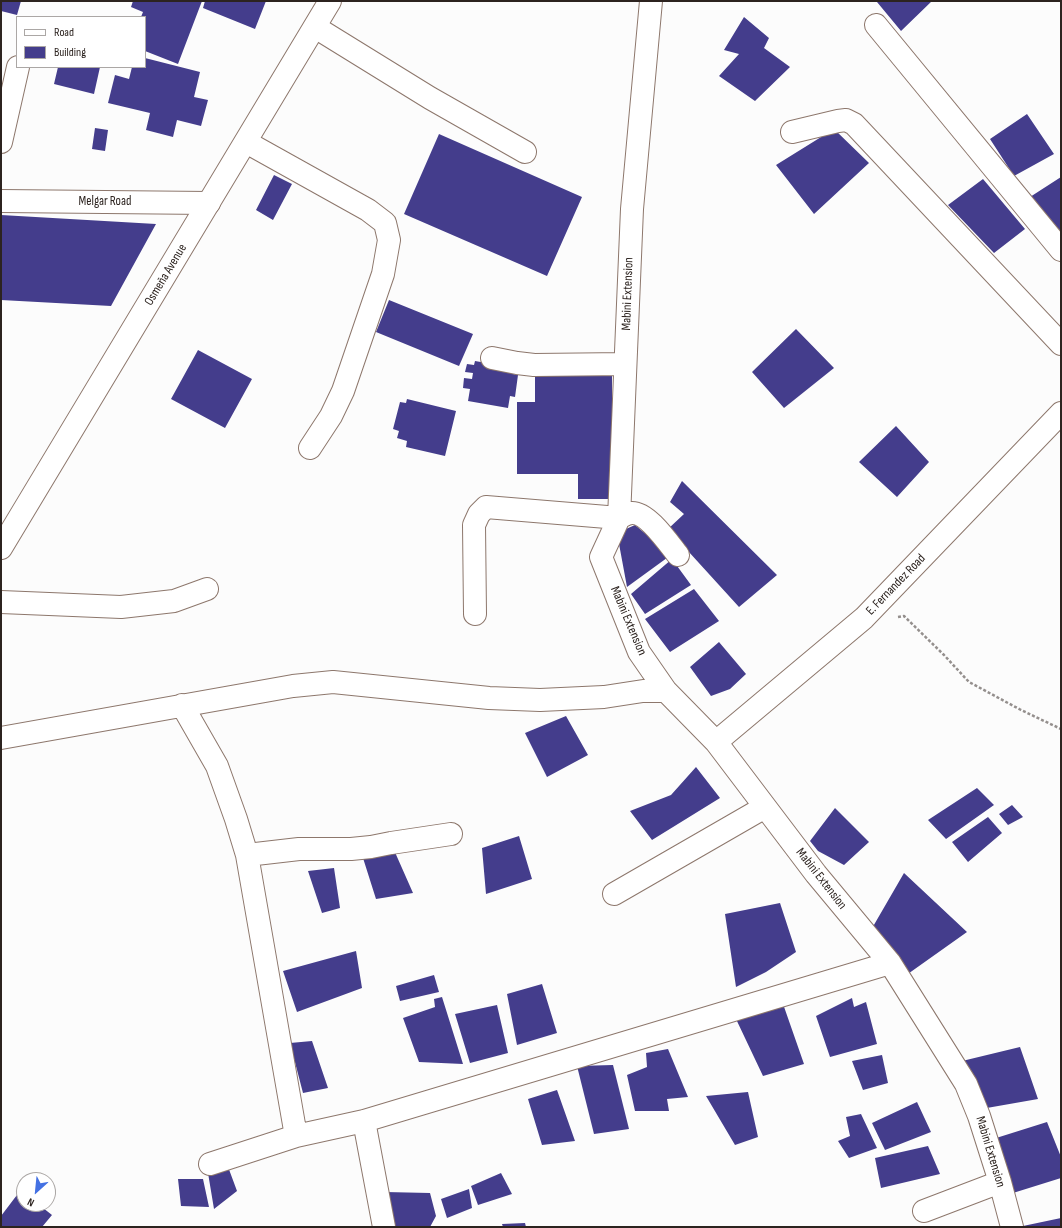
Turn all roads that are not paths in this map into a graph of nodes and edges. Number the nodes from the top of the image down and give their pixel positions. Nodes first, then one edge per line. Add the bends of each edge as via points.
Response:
1 (330, 1) edge
2 (651, 1) edge
3 (876, 25) dead end
4 (315, 27) junction
5 (18, 68) edge
6 (792, 132) dead end
7 (1, 142) edge
8 (246, 142) junction
9 (525, 152) dead end
10 (1, 201) edge
11 (209, 203) junction
12 (1061, 250) edge
13 (1061, 344) edge
14 (492, 358) dead end
15 (625, 364) junction
16 (1061, 413) edge
17 (310, 448) dead end
18 (619, 518) junction
19 (1, 548) edge
20 (678, 555) dead end
21 (207, 589) dead end
22 (1, 602) edge
23 (474, 614) dead end
24 (666, 691) junction
25 (182, 706) junction
26 (1, 738) edge
27 (716, 742) junction
28 (765, 807) junction
29 (451, 834) dead end
30 (247, 855) junction
31 (614, 894) dead end
32 (890, 963) junction
33 (364, 1121) junction
34 (296, 1136) junction
35 (210, 1164) dead end
36 (1000, 1182) junction
37 (924, 1211) dead end
38 (384, 1227) edge
39 (1012, 1227) edge

1 - 4 street, Osmeña Avenue
2 - 15 street, Mabini Extension via 632,209
3 - 12 street
4 - 8 street, Osmeña Avenue
4 - 9 street via 430,98
5 - 7 street
6 - 13 street via 838,121 846,120 854,124
8 - 11 street, Osmeña Avenue
8 - 17 street via 368,210 385,223 389,240 383,274 343,391 332,416
10 - 11 street, Melgar Road
11 - 19 street, Osmeña Avenue
14 - 15 street via 534,365
15 - 18 street, Mabini Extension
16 - 27 street, E. Fernandez Road via 864,618
18 - 20 street via 632,513 641,515
18 - 23 street via 486,507 474,525
18 - 24 street, Mabini Extension via 601,557 639,652
21 - 22 street via 174,601 120,607
24 - 25 street via 540,700 333,682 293,686
24 - 27 street, Mabini Extension
25 - 26 street
25 - 30 street via 217,766
27 - 28 street, Mabini Extension
28 - 31 street
28 - 32 street, Mabini Extension via 816,874
29 - 30 street via 372,847 299,849
30 - 34 street
32 - 33 street
32 - 36 street, Mabini Extension via 966,1084
33 - 34 street
33 - 38 street
34 - 35 street
36 - 37 street
36 - 39 street, Mabini Extension

